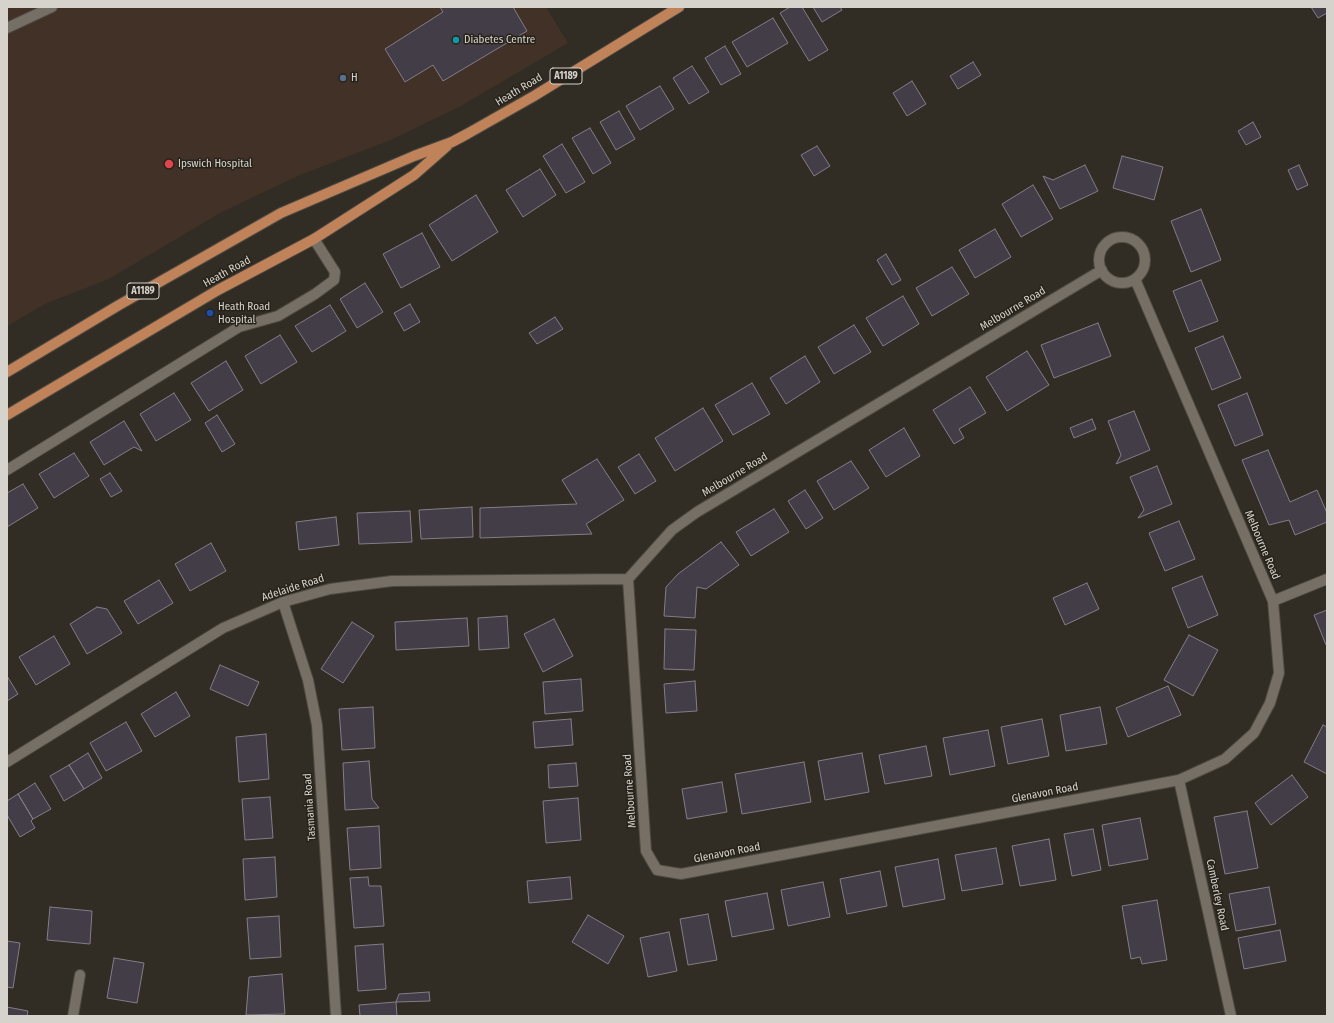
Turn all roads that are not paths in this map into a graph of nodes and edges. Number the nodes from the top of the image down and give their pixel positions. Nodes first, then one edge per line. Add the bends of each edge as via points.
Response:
1 (52, 7) edge
2 (680, 7) edge
3 (37, 10) edge
4 (7, 28) edge
5 (452, 142) junction
6 (314, 239) junction
7 (1102, 270) junction
8 (1135, 279) junction
9 (7, 372) edge
10 (7, 415) edge
11 (7, 470) edge
12 (628, 579) junction
13 (1327, 579) edge
14 (1273, 601) junction
15 (283, 602) junction
16 (7, 762) edge
17 (1179, 780) junction
18 (646, 851) joint
19 (80, 975) dead end
20 (73, 1016) edge
21 (336, 1016) edge
22 (1231, 1016) edge

1 - 3 street
2 - 5 main road, Heath Road / A1189 via 534,96
3 - 4 street
5 - 6 main road, Heath Road / A1189 via 414,176
5 - 9 main road, Heath Road / A1189 via 280,213
6 - 10 main road, Heath Road / A1189 via 218,290
6 - 11 street via 335,272 334,280 278,316 239,327
7 - 8 street via 1113,281 1120,283
7 - 8 street via 1099,262 1102,248 1113,238 1128,238 1135,240 1140,246 1145,260 1144,267
7 - 12 street, Melbourne Road via 697,512 672,530
8 - 14 street, Melbourne Road
12 - 15 street, Adelaide Road via 392,582 330,589
12 - 18 street, Melbourne Road
13 - 14 street
14 - 17 street, Glenavon Road via 1279,673 1270,703 1254,733 1225,759
15 - 16 street, Adelaide Road via 223,628
15 - 21 street, Tasmania Road via 308,680 317,725
17 - 18 street, Glenavon Road via 681,874 657,870
17 - 22 street, Camberley Road
19 - 20 street

